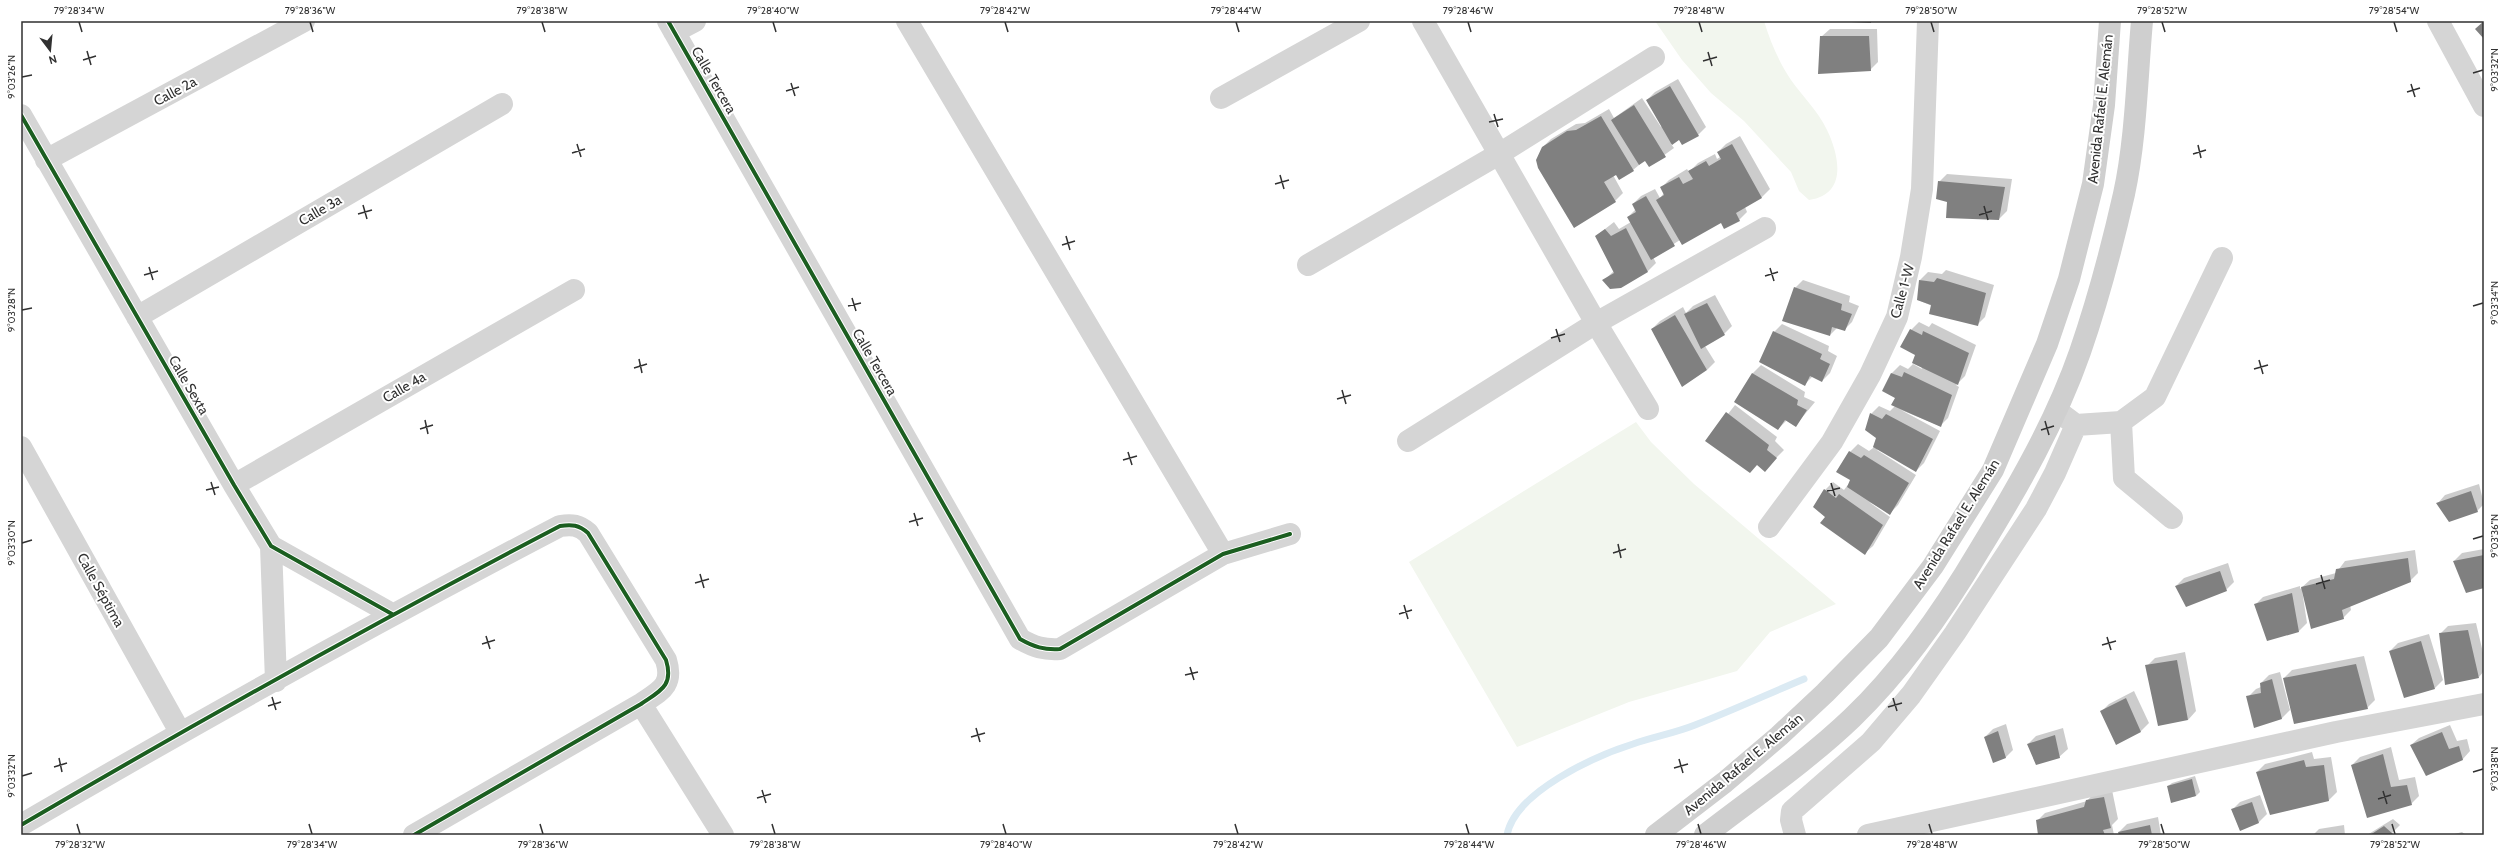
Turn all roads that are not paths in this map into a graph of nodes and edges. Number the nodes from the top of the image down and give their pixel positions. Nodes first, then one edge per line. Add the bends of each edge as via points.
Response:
1 (304, 21) edge
2 (695, 21) edge
3 (907, 21) edge
4 (1359, 21) edge
5 (1423, 21) edge
6 (1928, 21) edge
7 (2110, 21) edge
8 (2142, 21) edge
9 (2438, 21) edge
10 (671, 27) edge
11 (1654, 57) dead end
12 (1221, 98) dead end
13 (502, 104) dead end
14 (2484, 106) edge
15 (21, 115) edge
16 (1499, 154) junction
17 (46, 160) junction
18 (1765, 228) dead end
19 (2222, 258) dead end
20 (1308, 265) dead end
21 (574, 290) dead end
22 (138, 317) junction
23 (1596, 323) junction
24 (1648, 409) dead end
25 (2055, 409) junction
26 (2121, 422) junction
27 (2076, 425) junction
28 (1408, 441) dead end
29 (21, 447) edge
30 (234, 485) junction
31 (2172, 518) dead end
32 (1769, 527) dead end
33 (1290, 534) dead end
34 (271, 546) junction
35 (1223, 554) junction
36 (392, 614) junction
37 (276, 681) junction
38 (641, 704) junction
39 (2484, 704) edge
40 (180, 732) junction
41 (21, 825) edge
42 (414, 835) edge
43 (723, 835) edge
44 (1656, 835) edge
45 (1705, 835) edge
46 (1794, 835) edge
47 (1868, 835) edge

1 - 17 street, Calle 2a
2 - 10 street
3 - 35 street
4 - 12 street
5 - 16 street
6 - 32 street, Calle 1-W via 1922,189 1911,257 1897,317 1870,375 1832,442
7 - 44 main road, Avenida Rafael E. Alemán via 2104,105 2093,184 2069,279 2047,344 1993,470 1933,566 1879,638 1825,694 1779,736
8 - 25 main road via 2124,192 2102,279 2079,353
9 - 14 street
10 - 35 street, Calle Tercera via 1020,639 1046,650 1060,649
11 - 16 street
13 - 22 street, Calle 3a
15 - 17 street, Calle Sexta
16 - 20 street
16 - 23 street
17 - 22 street, Calle Sexta
18 - 23 street
19 - 26 street via 2155,397
21 - 30 street, Calle 4a
22 - 30 street, Calle Sexta
23 - 24 street
23 - 28 street
25 - 27 street
25 - 45 main road via 2015,491 1965,575 1912,651 1852,718 1796,766
26 - 27 street
26 - 31 street via 2124,478
27 - 46 street via 2036,509 1955,633 1911,695 1871,742 1792,811
29 - 40 street, Calle Séptima
30 - 34 street, Calle Sexta
33 - 35 street
34 - 36 street, Calle Sexta
34 - 37 street, Calle Sexta
36 - 37 street
36 - 38 street via 560,526 575,525 588,533 666,660 669,676 663,690
37 - 40 street
38 - 42 street
38 - 43 street
39 - 47 street via 2336,732
40 - 41 street

